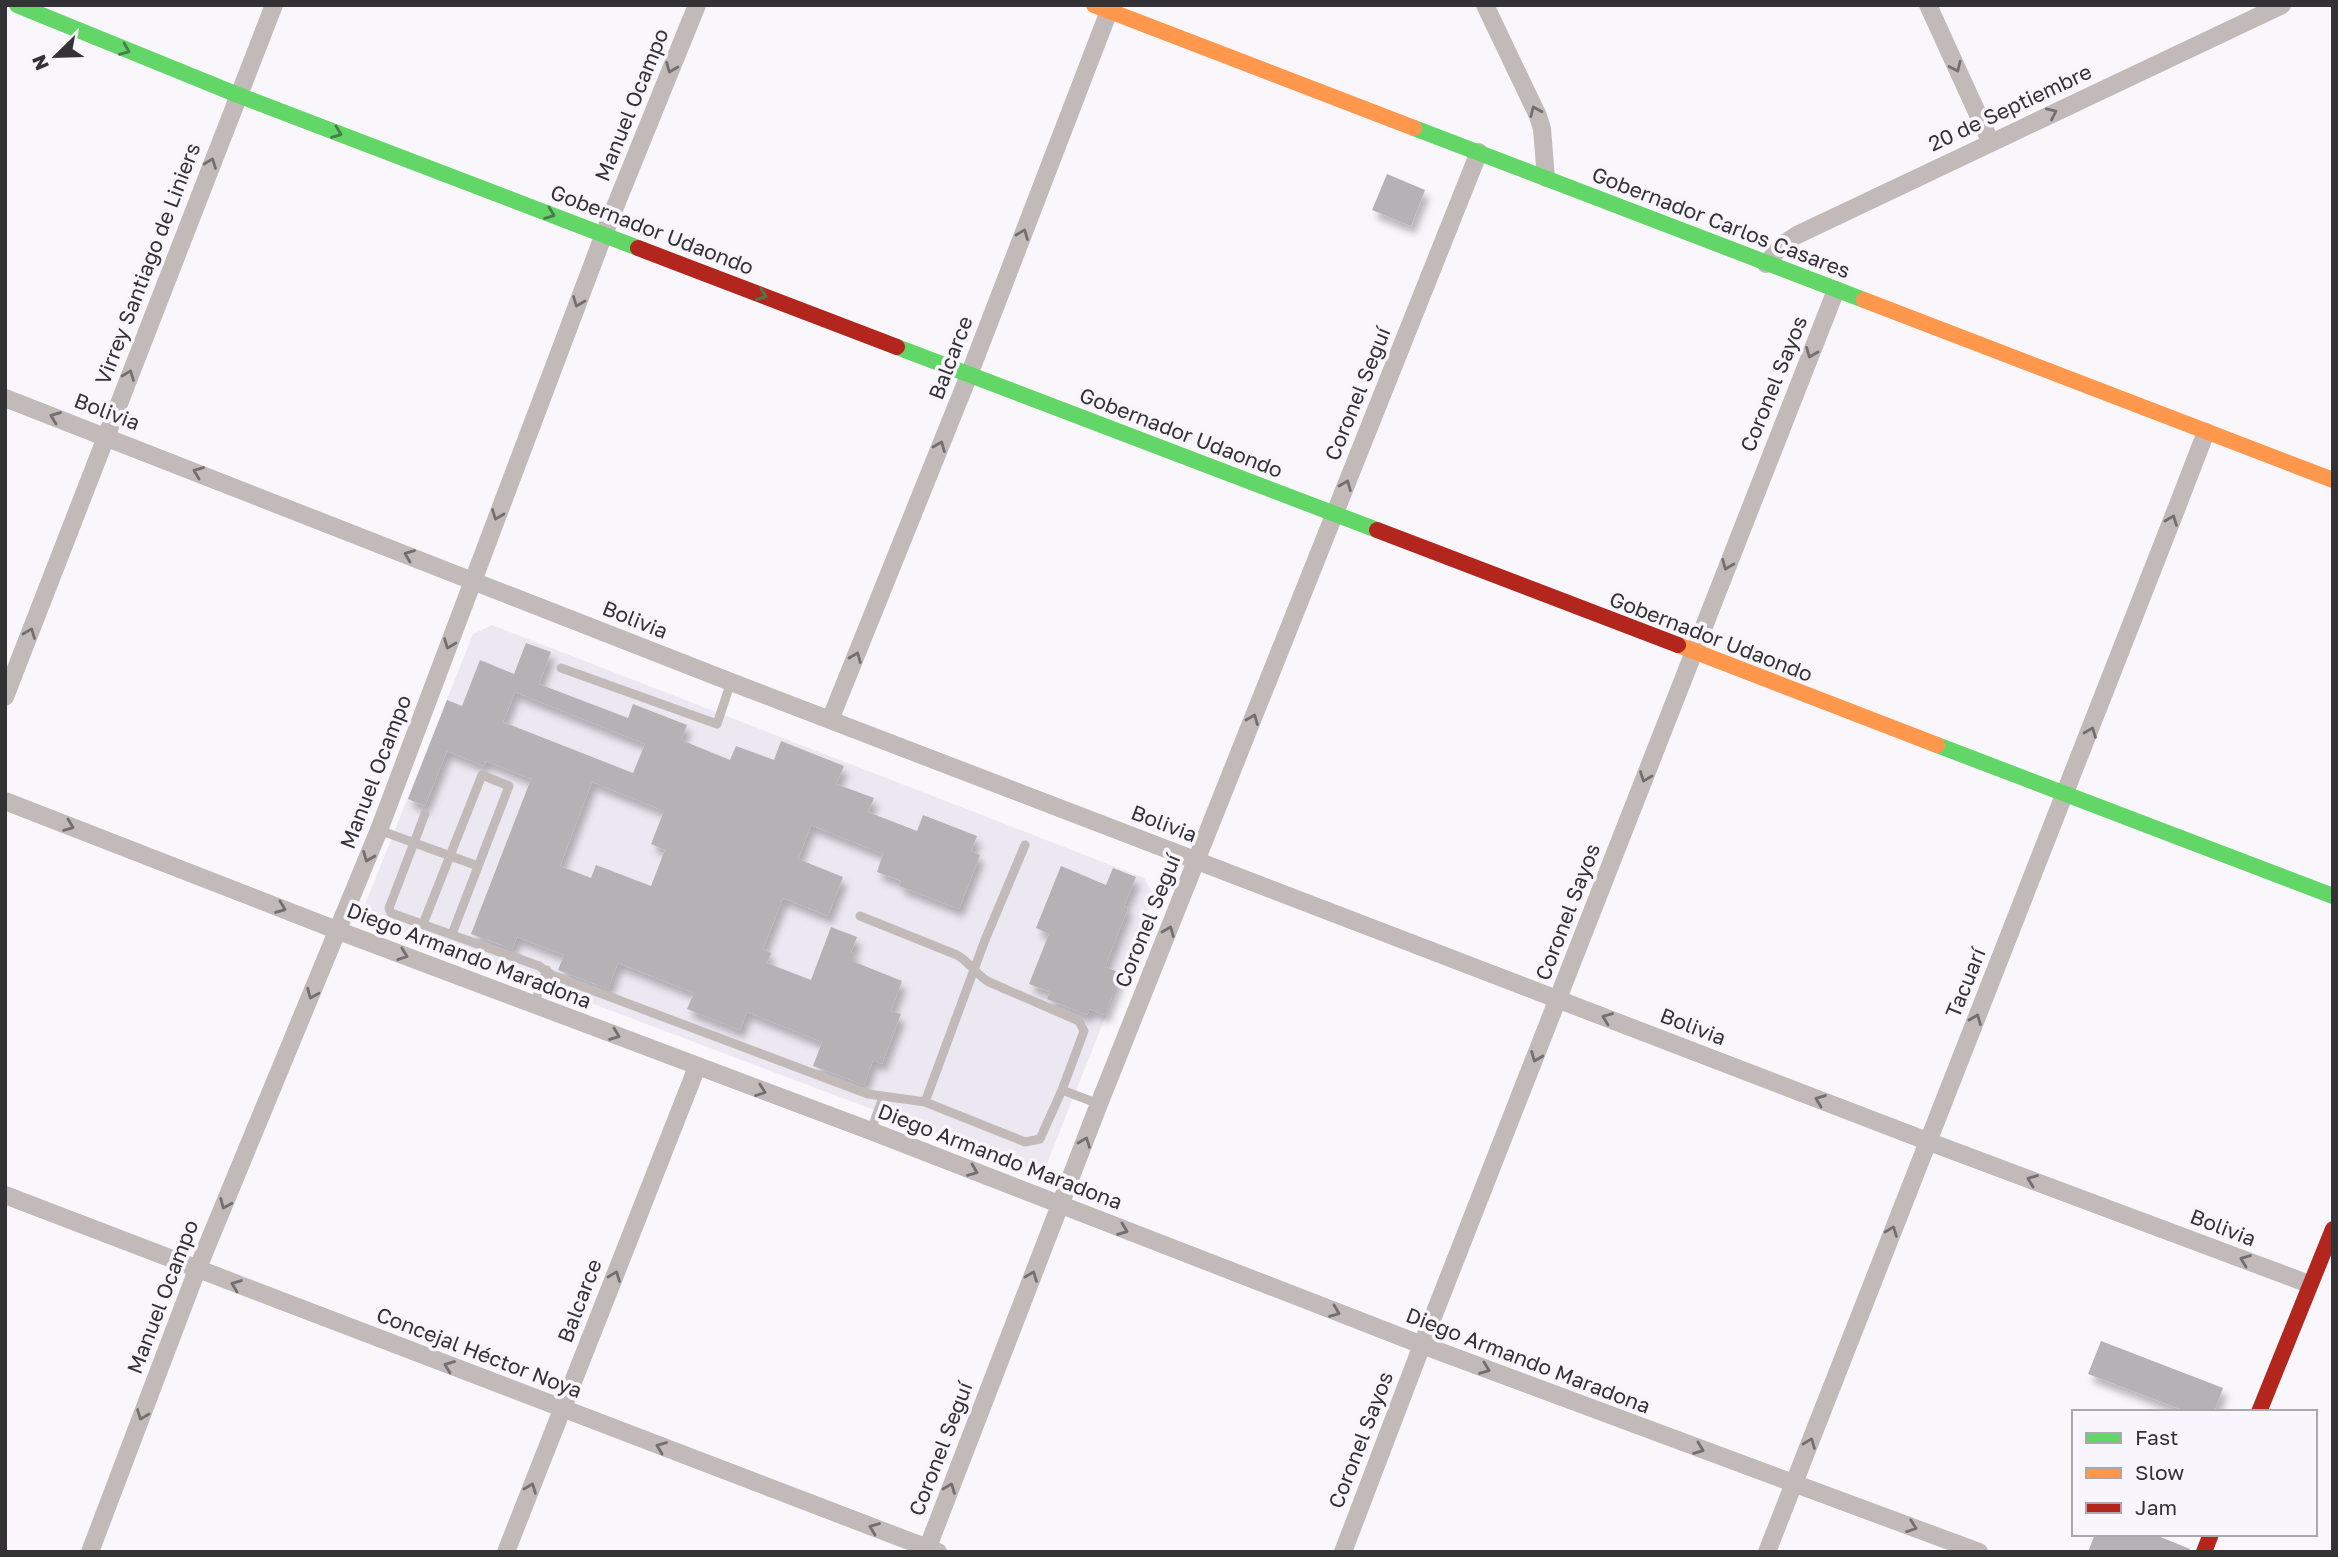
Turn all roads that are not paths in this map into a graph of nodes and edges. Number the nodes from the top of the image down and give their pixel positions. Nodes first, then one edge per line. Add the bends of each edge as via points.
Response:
1 (17, 5) edge
2 (274, 5) edge
3 (697, 5) edge
4 (1485, 5) edge
5 (1928, 5) edge
6 (2282, 5) edge
7 (1102, 8) edge
8 (238, 95) junction
9 (1991, 143) junction
10 (1479, 152) junction
11 (1546, 178) junction
12 (604, 234) junction
13 (1766, 264) junction
14 (1836, 290) junction
15 (969, 375) junction
16 (5, 398) edge
17 (2206, 432) junction
18 (106, 436) junction
19 (2333, 480) edge
20 (1334, 513) junction
21 (473, 580) junction
22 (1693, 653) junction
23 (561, 668) dead end
24 (731, 682) junction
25 (5, 697) edge
26 (830, 720) junction
27 (2066, 796) junction
28 (5, 801) edge
29 (425, 814) dead end
30 (379, 830) junction
31 (415, 843) junction
32 (1025, 845) dead end
33 (450, 856) junction
34 (1197, 861) junction
35 (478, 866) junction
36 (2333, 896) edge
37 (860, 916) dead end
38 (423, 924) junction
39 (339, 931) junction
40 (452, 934) junction
41 (974, 969) junction
42 (547, 970) junction
43 (1559, 1000) junction
44 (534, 1004) junction
45 (697, 1067) junction
46 (1062, 1090) junction
47 (883, 1097) junction
48 (925, 1102) junction
49 (1099, 1104) junction
50 (871, 1131) junction
51 (1927, 1141) junction
52 (5, 1195) edge
53 (1059, 1205) junction
54 (2333, 1229) edge
55 (197, 1270) junction
56 (2309, 1284) junction
57 (1422, 1345) junction
58 (562, 1409) junction
59 (2260, 1410) edge
60 (1793, 1484) junction
61 (930, 1550) edge
62 (90, 1552) edge
63 (506, 1552) edge
64 (1343, 1552) edge
65 (1767, 1552) edge
66 (1979, 1552) edge

1 -> 8 street, Gobernador Udaondo
2 - 8 street, Virrey Santiago de Liniers
3 -> 12 street, Manuel Ocampo
11 -> 4 street via 1538,116
5 -> 9 street
9 -> 6 street, 20 de Septiembre
7 - 10 street, Gobernador Carlos Casares
15 -> 7 street, Balcarce
8 -> 12 street, Gobernador Udaondo
18 -> 8 street, Virrey Santiago de Liniers
9 - 13 street, 20 de Septiembre via 1797,235
10 - 11 street, Gobernador Carlos Casares
20 -> 10 street, Coronel Seguí
11 - 13 street, Gobernador Carlos Casares
12 -> 15 street, Gobernador Udaondo
12 -> 21 street, Manuel Ocampo
13 - 14 street, Gobernador Carlos Casares
14 - 17 street, Gobernador Carlos Casares
14 -> 22 street, Coronel Sayos
15 - 20 street, Gobernador Udaondo
26 -> 15 street, Balcarce
18 -> 16 street, Bolivia
17 - 19 street, Gobernador Carlos Casares
27 -> 17 street, Tacuarí
21 -> 18 street, Bolivia
25 -> 18 street, Virrey Santiago de Liniers
20 - 22 street, Gobernador Udaondo
34 -> 20 street, Coronel Seguí
21 - 24 street, Bolivia
21 -> 30 street, Manuel Ocampo
22 - 27 street, Gobernador Udaondo
22 -> 43 street, Coronel Sayos
23 - 24 lane via 717,724
24 - 26 street, Bolivia
26 - 34 street, Bolivia
27 - 36 street, Gobernador Udaondo
51 -> 27 street, Tacuarí
28 -> 39 street, Diego Armando Maradona
29 - 31 lane
30 - 31 lane
30 -> 39 street, Manuel Ocampo
31 - 33 lane
31 - 38 lane via 389,911
32 - 41 lane
33 - 35 lane
33 - 35 lane via 482,775 509,786
33 - 38 lane
34 - 43 street, Bolivia
49 -> 34 street, Coronel Seguí
35 - 40 lane
37 - 41 lane via 957,955
38 - 40 lane
39 -> 44 street, Diego Armando Maradona
39 -> 55 street, Manuel Ocampo
40 - 42 lane
41 - 46 lane via 989,982 1082,1025 1084,1031
41 - 48 lane
42 - 44 lane
42 - 47 lane
51 -> 43 street, Bolivia
43 -> 57 street, Coronel Sayos
44 -> 45 street, Diego Armando Maradona
45 -> 50 street, Diego Armando Maradona
58 -> 45 street, Balcarce
46 - 48 lane via 1044,1134 1032,1142
46 - 49 lane
47 - 48 lane
47 - 50 lane
53 -> 49 street, Coronel Seguí
50 -> 53 street, Diego Armando Maradona
56 -> 51 street, Bolivia
60 -> 51 street, Tacuarí
52 - 55 street, Concejal Héctor Noya
53 -> 57 street, Diego Armando Maradona
61 -> 53 street, Coronel Seguí
54 - 56 street
58 -> 55 street, Concejal Héctor Noya
55 -> 62 street, Manuel Ocampo
56 - 59 street
57 -> 60 street, Diego Armando Maradona
57 - 64 street, Coronel Sayos
61 -> 58 street, Concejal Héctor Noya
63 -> 58 street, Balcarce
60 - 65 street, Tacuarí
60 -> 66 street, Diego Armando Maradona

